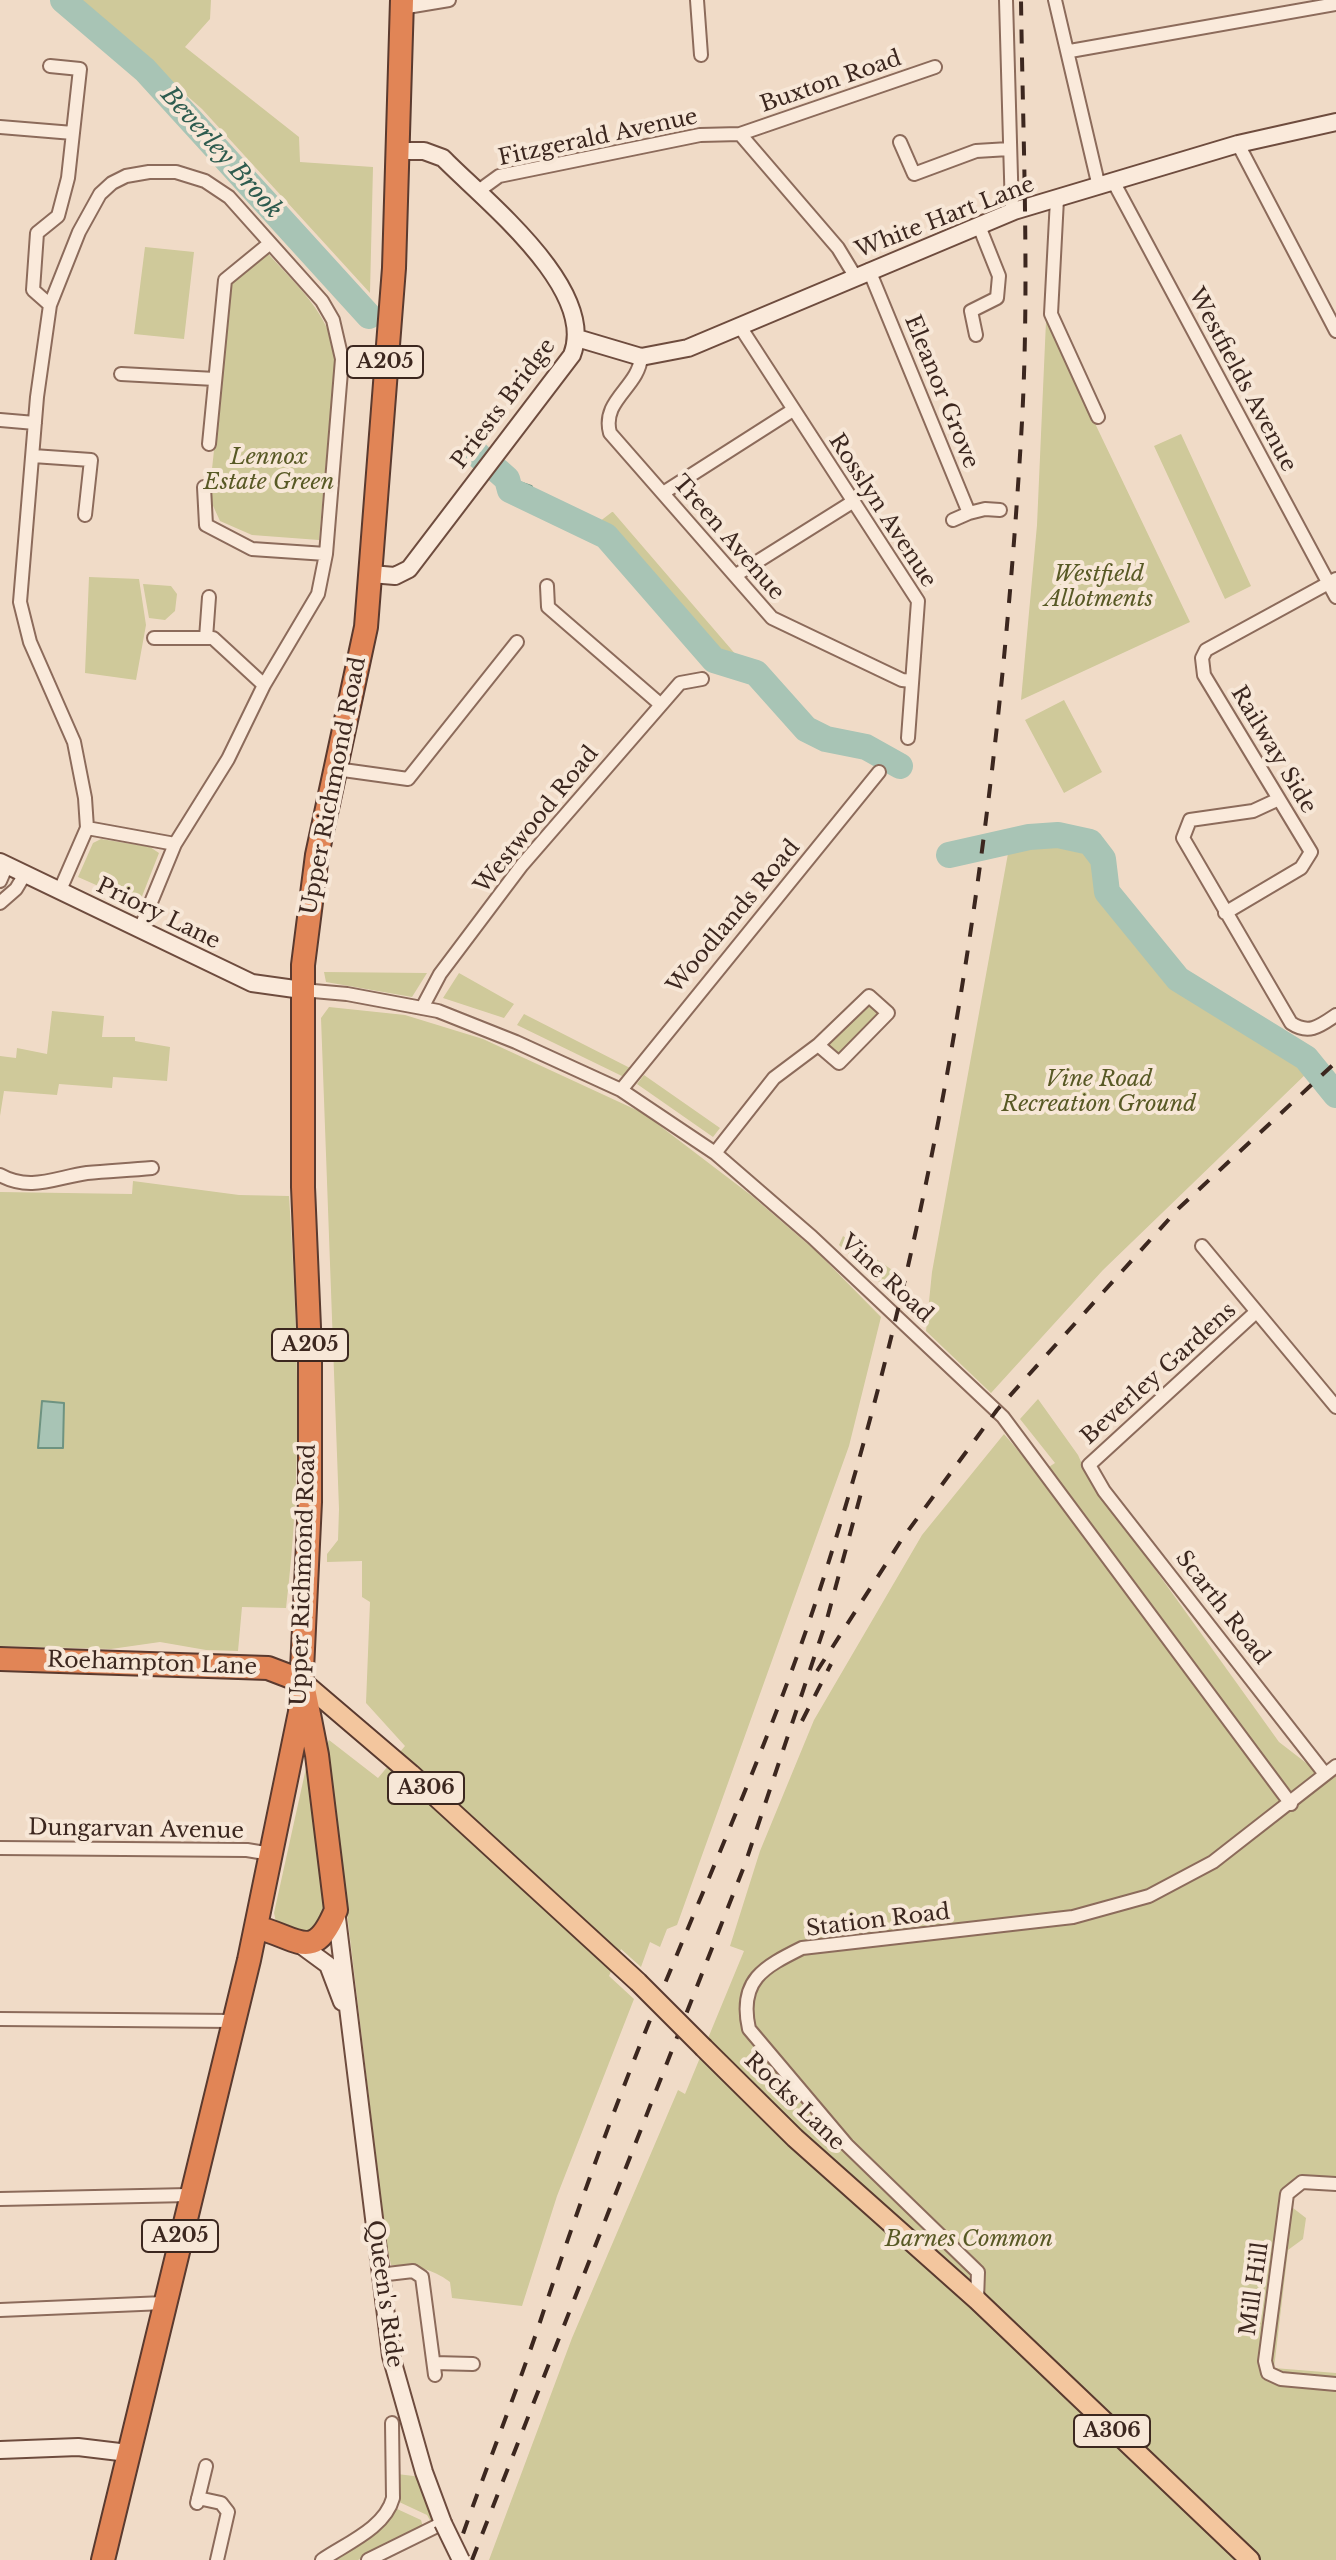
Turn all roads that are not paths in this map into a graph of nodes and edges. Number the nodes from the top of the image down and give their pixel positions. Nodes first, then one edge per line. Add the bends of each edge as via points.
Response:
1 (449, 0) edge
2 (697, 0) edge
3 (1006, 0) edge
4 (1055, 0) edge
5 (402, 4) edge
6 (1336, 4) edge
7 (1070, 51) junction
8 (701, 55) dead end
9 (50, 66) dead end
10 (935, 67) dead end
11 (1336, 122) edge
12 (0, 127) edge
13 (73, 133) junction
14 (740, 134) junction
15 (900, 142) dead end
16 (1238, 144) junction
17 (1009, 149) junction
18 (399, 151) junction
19 (1106, 184) junction
20 (477, 192) junction
21 (1057, 199) junction
22 (1012, 212) junction
23 (58, 216) junction
24 (979, 226) junction
25 (79, 232) junction
26 (269, 244) junction
27 (862, 273) junction
28 (50, 305) junction
29 (739, 325) junction
30 (1336, 331) edge
31 (976, 335) dead end
32 (577, 338) junction
33 (641, 357) junction
34 (121, 374) dead end
35 (215, 379) junction
36 (793, 410) junction
37 (1098, 417) dead end
38 (0, 420) edge
39 (35, 423) junction
40 (209, 444) dead end
41 (33, 456) junction
42 (204, 487) dead end
43 (663, 493) junction
44 (854, 501) junction
45 (1000, 510) dead end
46 (969, 513) junction
47 (85, 515) dead end
48 (953, 520) dead end
49 (326, 554) junction
50 (371, 574) junction
51 (736, 575) junction
52 (1332, 581) edge
53 (547, 586) dead end
54 (209, 597) dead end
55 (1336, 597) edge
56 (154, 638) dead end
57 (206, 638) junction
58 (517, 642) dead end
59 (702, 679) dead end
60 (912, 681) junction
61 (264, 685) junction
62 (660, 704) junction
63 (908, 738) dead end
64 (336, 769) junction
65 (879, 772) dead end
66 (1279, 799) junction
67 (87, 828) junction
68 (175, 844) junction
69 (4, 863) edge
70 (25, 874) junction
71 (0, 881) edge
72 (60, 890) junction
73 (0, 903) edge
74 (1225, 913) junction
75 (140, 929) junction
76 (302, 990) junction
77 (422, 1008) junction
78 (1336, 1015) edge
79 (818, 1045) junction
80 (621, 1090) junction
81 (715, 1153) junction
82 (152, 1168) dead end
83 (0, 1175) edge
84 (1202, 1246) dead end
85 (1256, 1312) junction
86 (1336, 1407) edge
87 (1089, 1465) joint
88 (0, 1659) edge
89 (302, 1681) junction
90 (1331, 1770) edge
91 (1291, 1804) junction
92 (0, 1848) edge
93 (271, 1854) junction
94 (336, 1910) junction
95 (256, 1927) junction
96 (298, 1943) junction
97 (0, 2019) edge
98 (347, 2019) junction
99 (234, 2021) junction
100 (1336, 2184) edge
101 (189, 2195) junction
102 (0, 2199) edge
103 (379, 2275) junction
104 (977, 2300) junction
105 (164, 2303) junction
106 (0, 2310) edge
107 (473, 2364) dead end
108 (1336, 2384) edge
109 (392, 2423) dead end
110 (0, 2450) edge
111 (128, 2453) junction
112 (206, 2466) dead end
113 (443, 2523) junction
114 (103, 2560) edge
115 (217, 2560) edge
116 (322, 2560) edge
117 (368, 2560) edge
118 (461, 2560) edge
119 (1250, 2560) edge

1 - 5 street
2 - 8 street
3 - 17 street
4 - 7 street, Westfields Avenue
5 - 18 highway, A205
6 - 7 street
7 - 19 street, Westfields Avenue
9 - 13 street via 80,69
10 - 14 street, Buxton Road
11 - 16 street, White Hart Lane
12 - 13 street
13 - 23 street
14 - 20 street, Fitzgerald Avenue via 700,135 499,176
14 - 27 street
15 - 17 street via 914,174 976,151
16 - 19 street, White Hart Lane
16 - 30 street
17 - 22 street
18 - 20 street, Priests Bridge via 443,158
18 - 50 highway, A205
19 - 21 street, White Hart Lane
19 - 52 street, Westfields Avenue
20 - 32 street, Priests Bridge via 541,256 567,303
21 - 22 street, White Hart Lane
21 - 37 street via 1051,314
22 - 24 street, White Hart Lane
23 - 25 street
23 - 28 street via 37,233 33,290
24 - 27 street, White Hart Lane
24 - 31 street via 999,276 997,298 971,311
25 - 26 street via 112,183 149,172 176,172 205,181 229,197
25 - 28 street
26 - 35 street via 225,280
26 - 49 street via 322,301 340,344
27 - 29 street, White Hart Lane
27 - 46 street, Eleanor Grove
28 - 39 street
29 - 33 street, White Hart Lane via 688,348
29 - 36 street, Rosslyn Avenue
32 - 33 street, White Hart Lane
32 - 50 street, Priests Bridge via 572,355 409,569 395,576
33 - 43 street, Treen Avenue via 639,370 610,410 608,425
34 - 35 street
35 - 40 street
36 - 43 street
36 - 44 street, Rosslyn Avenue
38 - 39 street
39 - 41 street
41 - 47 street via 91,460
41 - 67 street via 20,602 30,642 74,742
42 - 49 street via 206,525 252,549
43 - 51 street, Treen Avenue
44 - 51 street
44 - 60 street, Rosslyn Avenue via 918,601
45 - 46 street
46 - 48 street
49 - 61 street via 318,594
50 - 64 highway, Upper Richmond Road / A205 via 359,664
51 - 60 street, Treen Avenue via 762,608 786,627
52 - 55 street, Westfields Avenue
52 - 66 street, Railway Side via 1206,650 1202,658 1204,675
53 - 62 street via 548,607
54 - 57 street
56 - 57 street
57 - 61 street via 213,638
58 - 64 street via 408,779
59 - 62 street, Westwood Road via 680,683
60 - 63 street, Rosslyn Avenue
61 - 68 street via 228,759
62 - 77 street, Westwood Road via 522,865 440,974
64 - 76 highway, Upper Richmond Road / A205 via 308,912
65 - 80 street, Woodlands Road
66 - 74 street, Railway Side via 1309,846 1310,857 1301,868
66 - 74 street via 1253,811 1190,820 1186,825 1185,843
67 - 68 street
67 - 72 street
68 - 75 street
69 - 70 street, Priory Lane
69 - 71 street
70 - 72 street, Priory Lane
70 - 73 street
72 - 75 street, Priory Lane
74 - 78 street via 1291,1023 1315,1029
75 - 76 street, Priory Lane via 252,983
76 - 77 street, Vine Road
76 - 89 highway, Upper Richmond Road / A205 via 310,1427
77 - 80 street, Vine Road via 516,1042
79 - 79 street via 869,996 888,1013 839,1063
79 - 81 street via 774,1078
80 - 81 street, Vine Road
81 - 91 street, Vine Road via 1003,1417
82 - 83 street via 35,1184
84 - 85 street
85 - 86 street
85 - 87 street, Beverley Gardens
87 - 90 street, Scarth Road via 1104,1491
88 - 89 highway, Roehampton Lane / A306 via 268,1668
89 - 93 highway, Upper Richmond Road / A205
89 - 94 highway, Queen's Ride / A205 via 312,1717
89 - 104 main road, Rocks Lane / A306, bridge via 411,1774 623,1969 842,2182
90 - 91 street, Station Road
91 - 104 street, Station Road via 1213,1862 1149,1896 1073,1917 802,1948 763,1968 745,2008 749,2029 847,2145 978,2272
92 - 93 street, Dungarvan Avenue
93 - 95 highway, Upper Richmond Road / A205
94 - 96 highway via 322,1938
94 - 98 street, Queen's Ride
95 - 96 highway, Queen's Ride
95 - 99 highway, Upper Richmond Road / A205
96 - 98 street, Queen's Ride via 332,1970
97 - 99 street
98 - 103 street, Queen's Ride
99 - 101 highway, Upper Richmond Road / A205
100 - 108 street, Mill Hill via 1302,2182 1287,2194 1265,2361 1268,2373 1281,2379
101 - 102 street
101 - 105 highway, Upper Richmond Road / A205
103 - 107 street via 413,2271 422,2277 434,2369
103 - 113 street, Queen's Ride via 402,2401
104 - 119 main road, Rocks Lane / A306
105 - 106 street
105 - 111 highway, Upper Richmond Road / A205
109 - 116 street via 390,2510 381,2522
110 - 111 street via 78,2447
111 - 114 highway, Upper Richmond Road / A205
112 - 115 street via 198,2500 221,2503 228,2512
113 - 117 street
113 - 118 street, Queen's Ride, bridge

